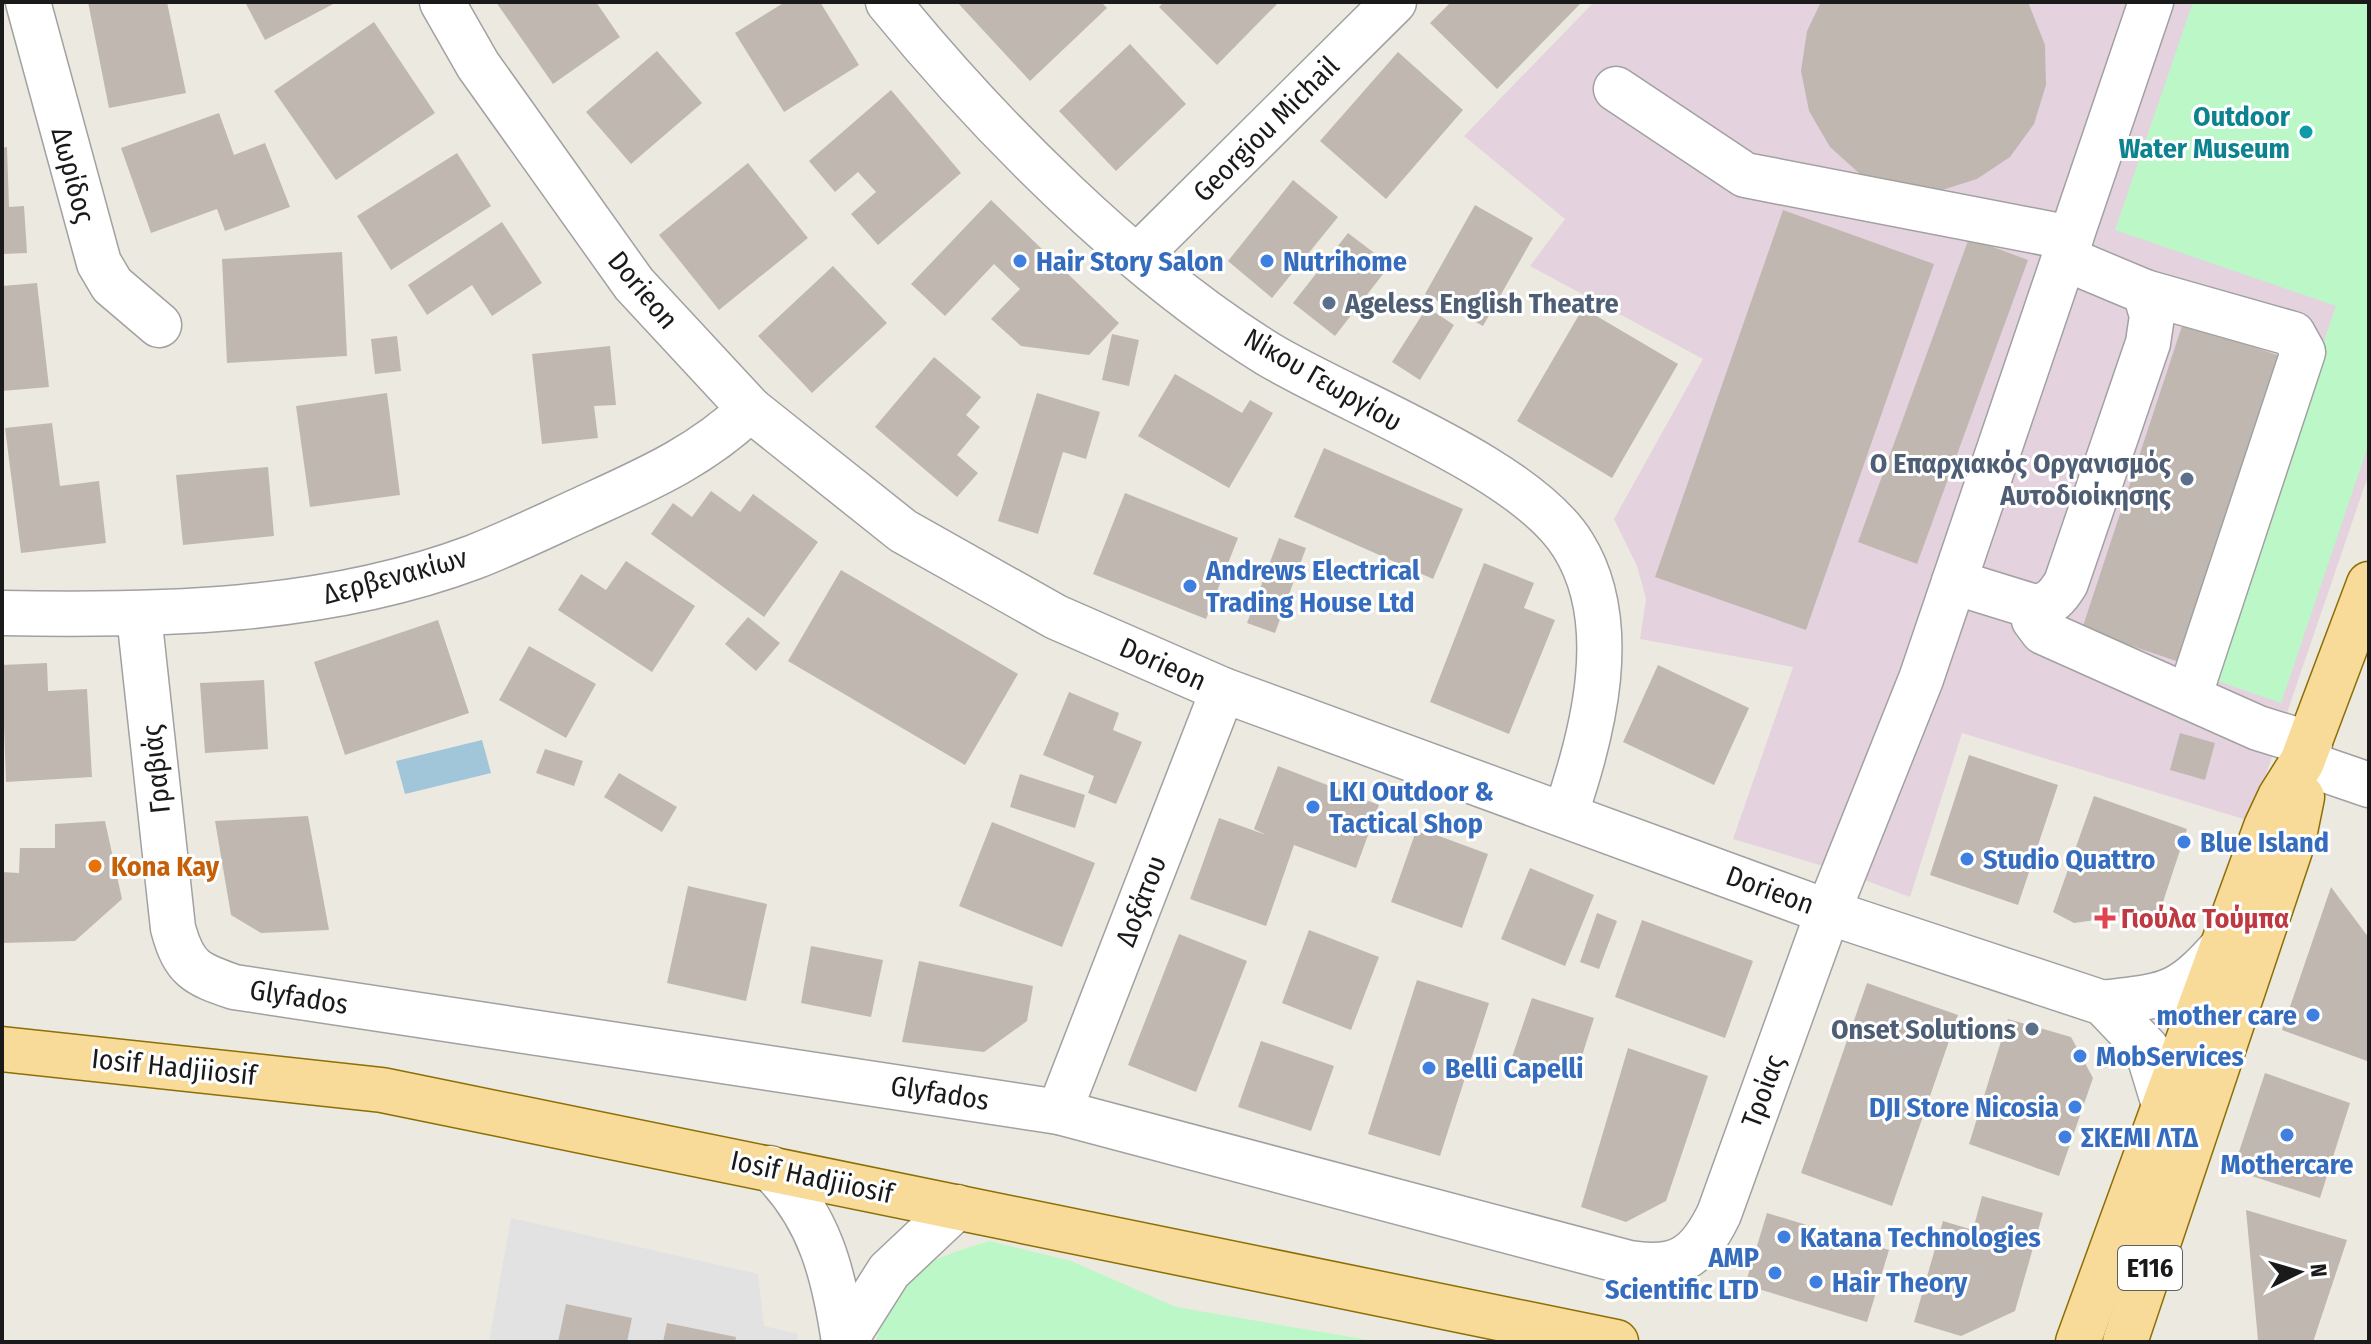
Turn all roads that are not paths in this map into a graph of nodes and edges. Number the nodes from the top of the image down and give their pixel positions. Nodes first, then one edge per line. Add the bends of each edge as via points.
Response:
1 (28, 2) edge
2 (442, 2) edge
3 (888, 2) edge
4 (2151, 2) edge
5 (1374, 9) edge
6 (1616, 89) dead end
7 (2068, 248) junction
8 (1138, 256) junction
9 (2145, 292) junction
10 (159, 325) dead end
11 (750, 409) junction
12 (1954, 582) junction
13 (2369, 584) edge
14 (2035, 607) junction
15 (2, 613) edge
16 (139, 615) junction
17 (1223, 690) junction
18 (2189, 697) junction
19 (2306, 753) junction
20 (2369, 785) edge
21 (1565, 815) junction
22 (1828, 912) junction
23 (2224, 945) junction
24 (189, 966) joint
25 (2103, 1003) junction
26 (2, 1049) edge
27 (2165, 1108) junction
28 (1059, 1112) junction
29 (770, 1168) junction
30 (957, 1207) junction
31 (1682, 1260) joint
32 (844, 1342) edge
33 (1616, 1342) edge
34 (2078, 1342) edge
35 (2125, 1342) edge

1 - 10 street, Δωρίδος via 99,263 112,285
2 - 11 street, Dorieon via 478,65 634,284
3 - 8 street, Νίκου Γεωργίου via 1025,154
4 - 7 street, Τροίας
5 - 8 street, Georgiou Michail
6 - 7 street via 1745,175
7 - 9 street
7 - 12 street, Τροίας
8 - 21 street, Νίκου Γεωργίου via 1268,353 1482,467 1536,503 1573,543 1590,580 1599,658
9 - 14 street via 2152,316 2148,343 2066,583 2048,604
9 - 18 street via 2293,334 2303,352
11 - 16 street, Δερβενακίων via 678,464 474,557 400,580 309,599
11 - 17 street, Dorieon via 903,531 1056,617
12 - 14 street
12 - 22 street, Τροίας
13 - 19 main road, E116
14 - 18 street via 2034,620 2043,632
15 - 16 street, Δερβενακίων
16 - 24 street, Γραβιάς via 173,928
17 - 21 street, Dorieon
17 - 28 street, Δοξάτου
18 - 19 street
19 - 20 street
19 - 23 main road, E116 via 2266,827
19 - 35 main road, E116 via 2293,841
21 - 22 street, Dorieon
22 - 25 street, Dorieon
22 - 31 street, Τροίας via 1719,1214 1699,1249
23 - 25 street, Dorieon via 2184,986
23 - 27 main road, E116
24 - 28 street, Glyfados via 234,987
25 - 27 street, Dorieon via 2147,1049
26 - 29 main road, Iosif Hadjiiosif via 382,1090
27 - 34 main road, E116
28 - 31 street, Glyfados via 1629,1263 1648,1266
29 - 30 main road, Iosif Hadjiiosif
29 - 32 street via 798,1198 821,1240
30 - 32 street via 889,1271
30 - 33 main road, Iosif Hadjiiosif

